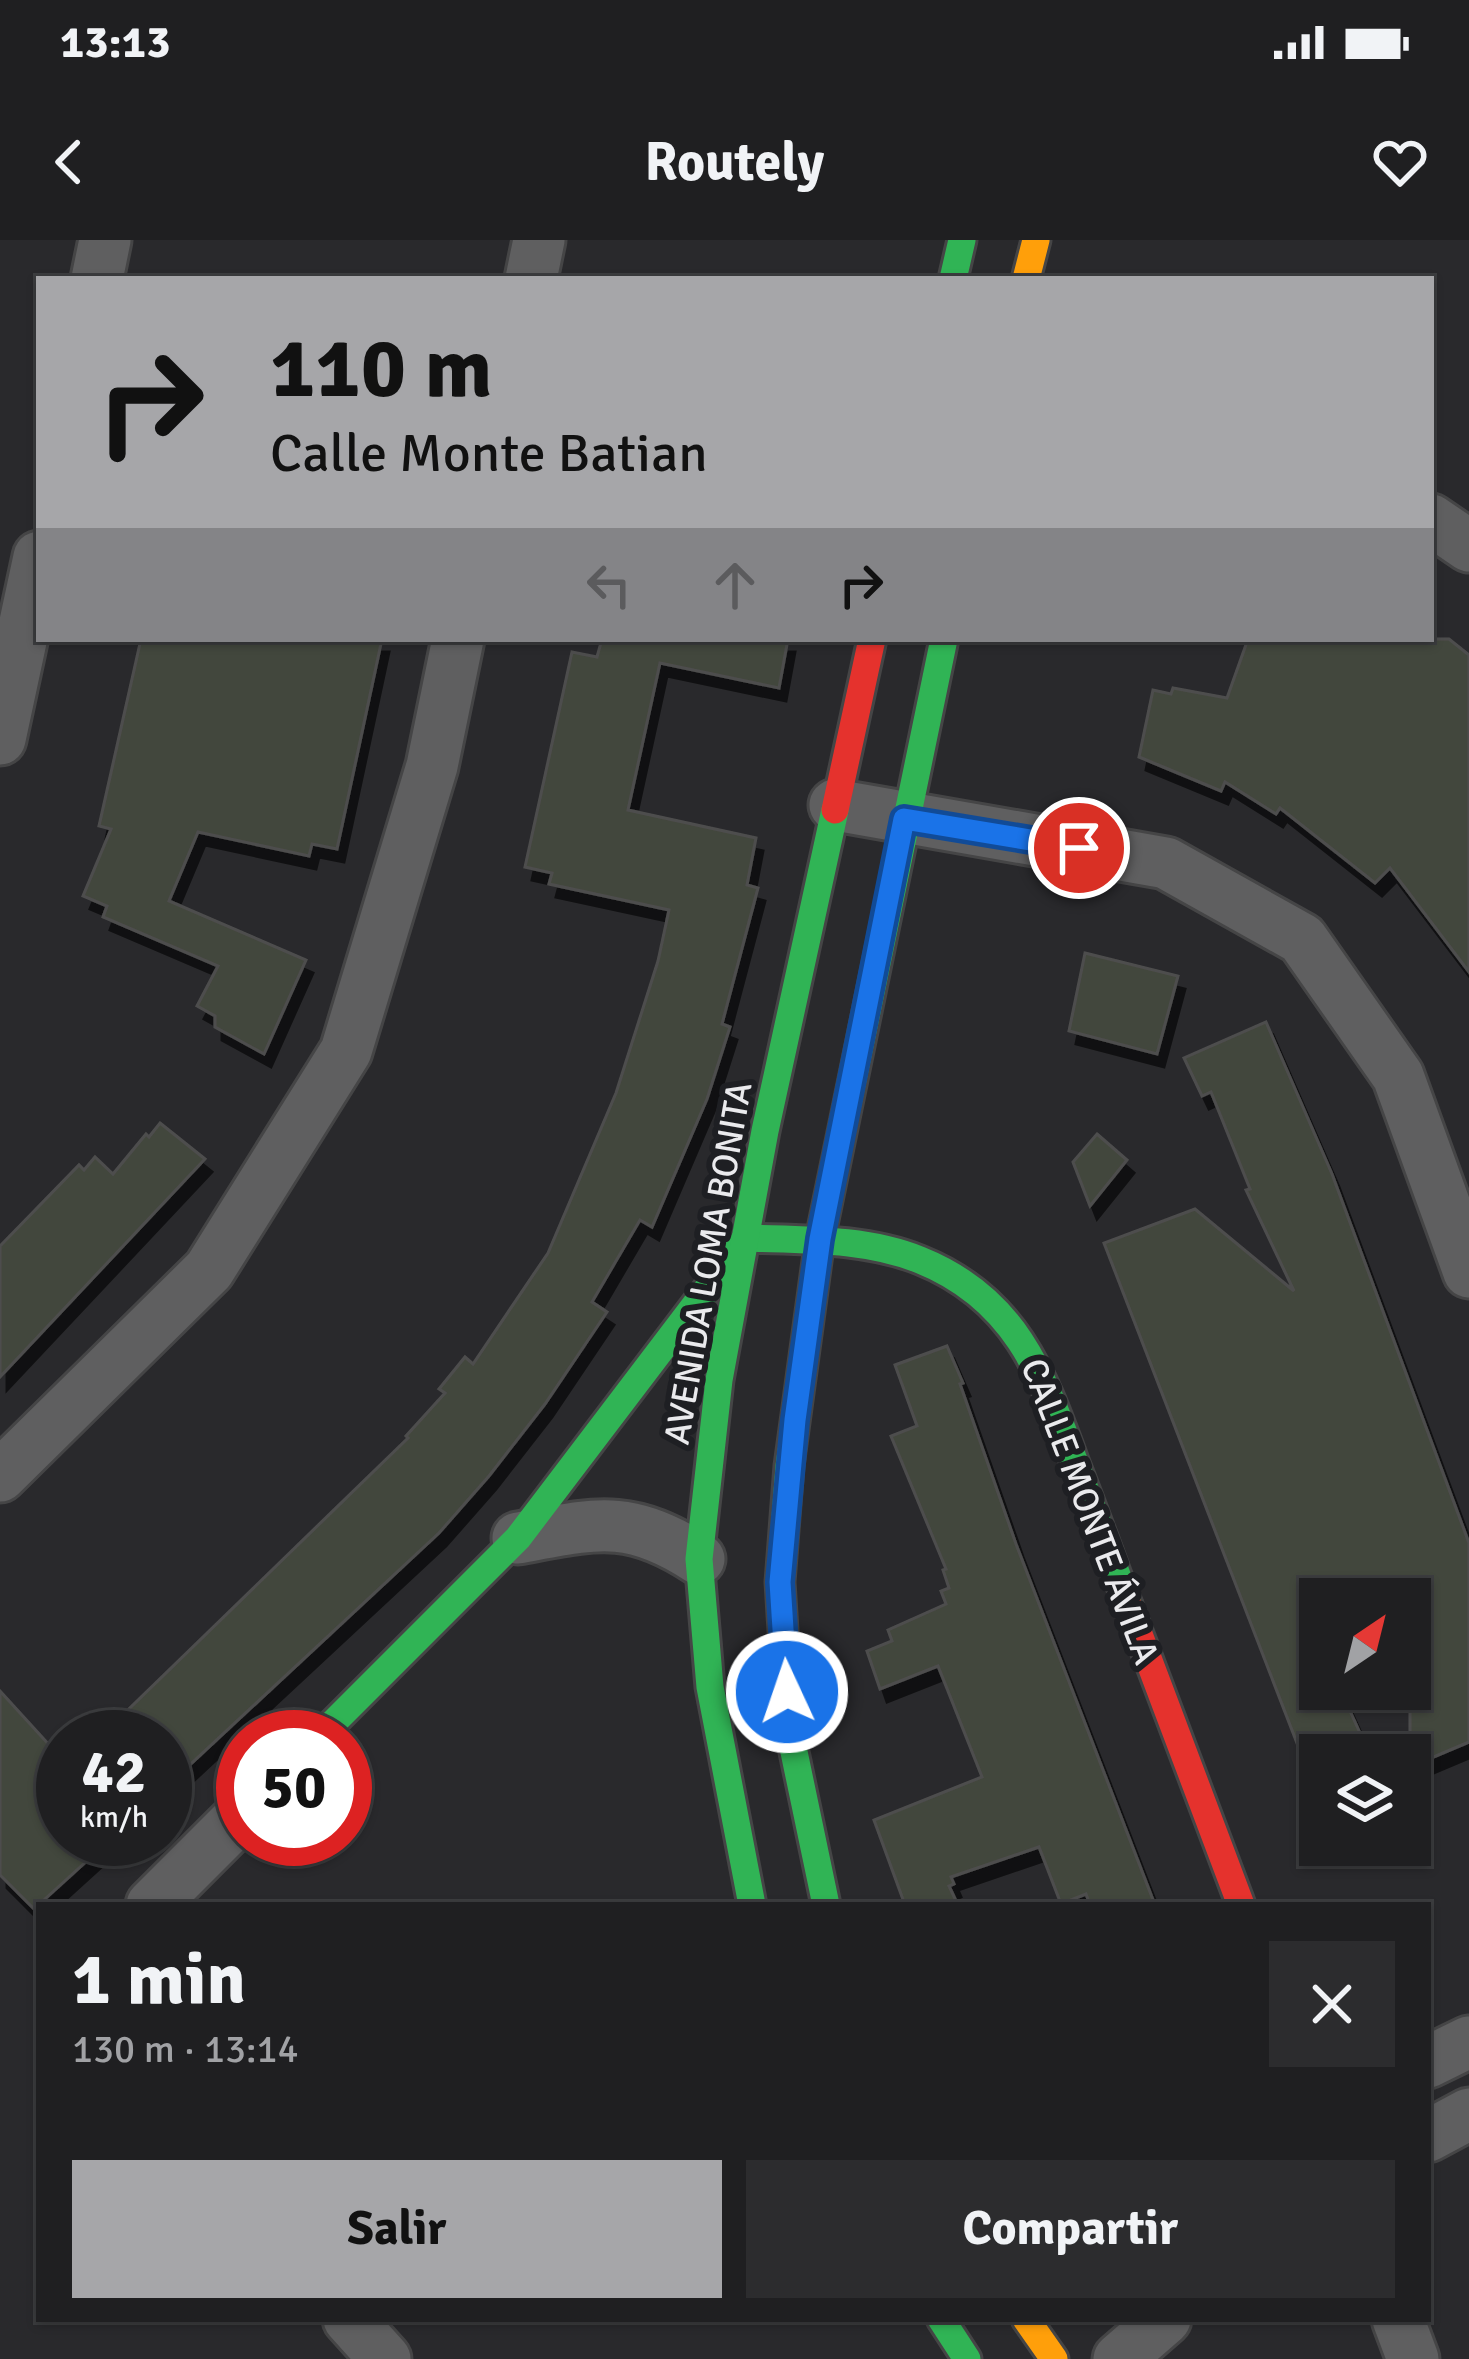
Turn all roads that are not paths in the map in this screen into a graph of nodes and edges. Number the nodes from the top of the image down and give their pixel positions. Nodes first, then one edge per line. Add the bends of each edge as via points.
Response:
1 (105, 240) edge
2 (538, 240) edge
3 (962, 240) edge
4 (1036, 240) edge
5 (98, 276) edge
6 (532, 276) edge
7 (954, 276) edge
8 (1027, 276) edge
9 (1434, 522) edge
10 (1469, 546) edge
11 (36, 571) edge
12 (457, 642) edge
13 (871, 642) edge
14 (943, 642) edge
15 (0, 740) edge
16 (835, 806) junction
17 (904, 819) junction
18 (746, 1238) junction
19 (820, 1239) junction
20 (1469, 1272) edge
21 (7, 1456) edge
22 (518, 1538) junction
23 (699, 1559) junction
24 (347, 1710) edge
25 (216, 1841) edge
26 (745, 1900) edge
27 (155, 1902) edge
28 (825, 1902) edge
29 (1240, 1902) edge
30 (1469, 2042) edge
31 (1431, 2061) edge
32 (1469, 2114) edge
33 (1431, 2134) edge
34 (352, 2322) edge
35 (943, 2322) edge
36 (1162, 2322) edge
37 (1399, 2322) edge
38 (386, 2359) edge
39 (968, 2359) edge
40 (1119, 2359) edge
41 (1413, 2359) edge

1 - 5 street
2 - 6 street
3 - 7 main road
4 - 8 main road
9 - 10 street
11 - 15 street
12 - 21 street via 432,766 346,1051 209,1270
13 - 16 main road, AVENIDA LOMA BONITA
14 - 17 main road
16 - 17 street
16 - 18 main road, AVENIDA LOMA BONITA
17 - 19 main road
17 - 20 street via 1166,863 1302,939 1397,1076
18 - 19 main road, CALLE MONTE ÁVILA
18 - 22 main road
18 - 23 main road, AVENIDA LOMA BONITA via 719,1380
19 - 28 main road via 780,1582 789,1728
19 - 29 main road, CALLE MONTE ÁVILA via 900,1250 955,1274 1020,1335 1041,1372
22 - 23 street via 627,1525
22 - 24 main road
23 - 26 main road, AVENIDA LOMA BONITA via 710,1687
25 - 27 street
30 - 31 street
32 - 33 street
34 - 38 street
35 - 39 main road
36 - 40 street
37 - 41 street

